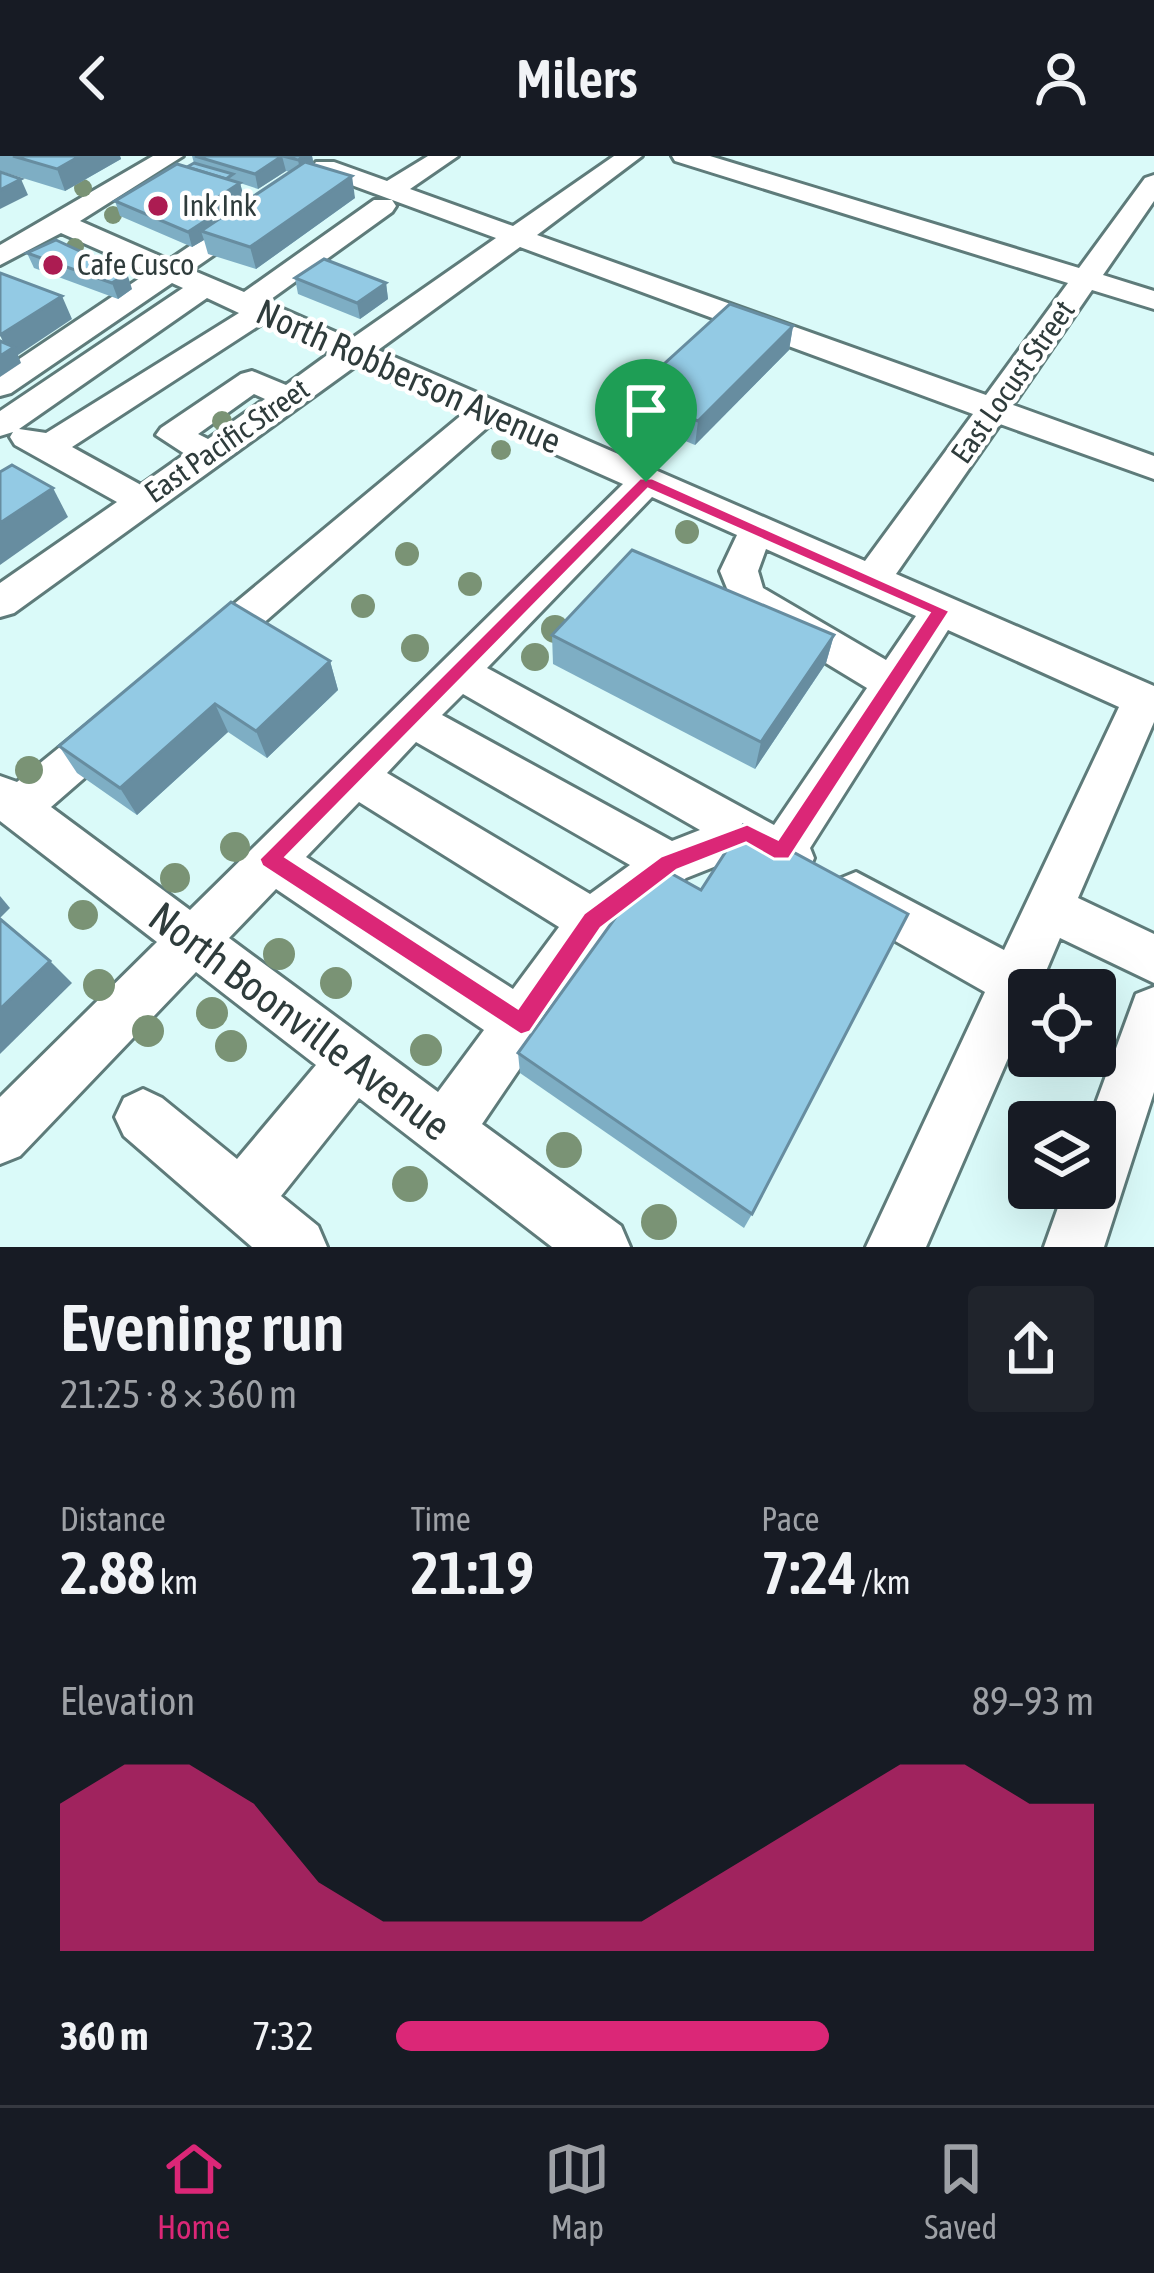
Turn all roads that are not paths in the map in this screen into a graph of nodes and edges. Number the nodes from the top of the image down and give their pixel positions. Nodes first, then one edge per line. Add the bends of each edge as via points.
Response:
1 (171, 156) edge
2 (380, 156) edge
3 (446, 156) edge
4 (630, 156) edge
5 (684, 156) edge
6 (1150, 168) edge
7 (330, 170) edge
8 (387, 198) junction
9 (270, 204) edge
10 (0, 218) edge
11 (51, 227) junction
12 (517, 236) junction
13 (0, 257) edge
14 (171, 271) junction
15 (1086, 279) junction
16 (205, 286) junction
17 (1154, 300) edge
18 (254, 307) junction
19 (354, 351) junction
20 (211, 361) dead end
21 (251, 381) junction
22 (0, 386) edge
23 (288, 398) junction
24 (993, 410) junction
25 (487, 411) junction
26 (132, 413) dead end
27 (1, 424) edge
28 (173, 435) junction
29 (50, 450) junction
30 (210, 453) junction
31 (1154, 468) edge
32 (17, 473) edge
33 (646, 482) junction
34 (142, 501) junction
35 (759, 531) junction
36 (872, 581) junction
37 (0, 602) edge
38 (940, 611) junction
39 (457, 671) junction
40 (179, 672) edge
41 (892, 683) junction
42 (148, 698) edge
43 (1149, 702) edge
44 (410, 718) junction
45 (353, 776) junction
46 (9, 802) edge
47 (764, 842) junction
48 (270, 859) junction
49 (669, 863) junction
50 (1049, 908) junction
51 (592, 921) junction
52 (190, 939) junction
53 (1154, 959) edge
54 (1022, 969) edge
55 (1008, 978) edge
56 (1008, 1000) edge
57 (1154, 1012) edge
58 (521, 1024) junction
59 (353, 1062) junction
60 (143, 1117) dead end
61 (1116, 1122) edge
62 (444, 1131) junction
63 (0, 1136) edge
64 (242, 1200) junction
65 (1086, 1209) edge
66 (297, 1247) edge
67 (600, 1247) edge
68 (896, 1247) edge
69 (1074, 1247) edge

1 - 11 street
2 - 7 street
3 - 8 street
4 - 12 street, East Pacific Street
5 - 15 street
6 - 15 street, East Locust Street
7 - 8 street
8 - 12 street
8 - 18 street
9 - 14 street
10 - 11 street, North Robberson Avenue
11 - 13 street
11 - 14 street, North Robberson Avenue
12 - 19 street, East Pacific Street
12 - 24 street
14 - 16 street, North Robberson Avenue
14 - 22 street
15 - 17 street
15 - 24 street, East Locust Street
16 - 18 street, North Robberson Avenue
16 - 27 street
18 - 19 street, North Robberson Avenue
18 - 29 street
19 - 23 street, East Pacific Street
19 - 25 street, North Robberson Avenue
20 - 21 street
21 - 23 street
21 - 28 street
23 - 30 street, East Pacific Street
24 - 31 street
24 - 36 street, East Locust Street
25 - 33 street, North Robberson Avenue
25 - 40 street
26 - 28 street
27 - 29 street
28 - 30 street
29 - 32 street
29 - 34 street
30 - 34 street, East Pacific Street
33 - 35 street, North Robberson Avenue
33 - 39 street
34 - 37 street, East Pacific Street
35 - 36 street, North Robberson Avenue
35 - 41 street via 736,564 749,598
36 - 38 street, North Robberson Avenue
38 - 41 street
38 - 43 street, North Robberson Avenue
39 - 44 street
39 - 47 street
41 - 47 street
42 - 46 street
43 - 50 street
44 - 45 street
44 - 49 street
45 - 48 street
45 - 51 street
46 - 52 street, North Boonville Avenue
47 - 49 street
47 - 55 street
48 - 52 street
48 - 58 street
49 - 51 street
50 - 53 street
50 - 54 street
51 - 58 street
52 - 59 street, North Boonville Avenue
52 - 63 street
56 - 68 street
57 - 61 street
58 - 62 street
59 - 62 street, North Boonville Avenue
59 - 64 street
60 - 64 street
62 - 67 street, North Boonville Avenue
64 - 66 street
65 - 69 street

